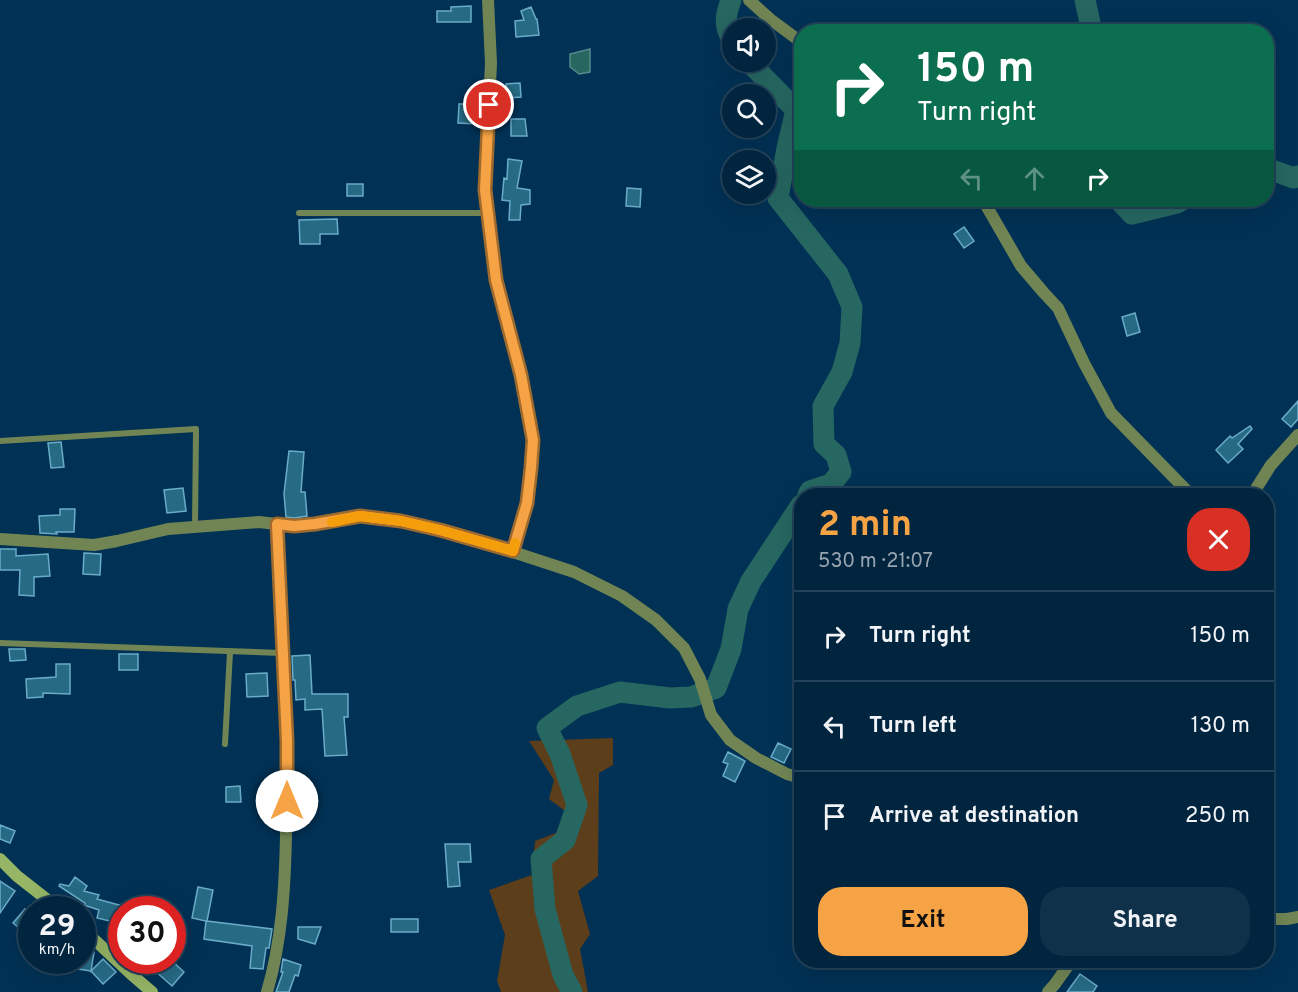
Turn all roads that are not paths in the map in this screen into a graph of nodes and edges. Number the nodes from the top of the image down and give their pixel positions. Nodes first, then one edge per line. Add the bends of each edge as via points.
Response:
1 (488, 0) edge
2 (748, 0) edge
3 (794, 37) edge
4 (986, 207) edge
5 (299, 213) dead end
6 (488, 213) junction
7 (1298, 435) edge
8 (0, 441) edge
9 (1184, 488) edge
10 (1256, 488) edge
11 (277, 524) junction
12 (195, 526) junction
13 (0, 539) edge
14 (513, 551) junction
15 (0, 643) edge
16 (230, 652) junction
17 (282, 653) junction
18 (225, 744) dead end
19 (794, 776) edge
20 (0, 859) edge
21 (42, 896) edge
22 (1298, 917) edge
23 (1274, 919) edge
24 (96, 941) edge
25 (1066, 968) edge
26 (152, 992) edge
27 (267, 992) edge
28 (1048, 992) edge

1 - 6 street
2 - 3 street
4 - 9 street via 1021,266 1058,308 1111,413
5 - 6 lane
6 - 14 street via 496,280 533,440 527,503
7 - 10 street
8 - 12 lane via 196,429
11 - 12 street
11 - 14 street via 315,524 360,516 401,521
11 - 17 street
12 - 13 street via 94,545
14 - 19 street via 574,572 622,596 656,621 684,648 700,679 711,715 730,740
15 - 16 lane
16 - 17 lane
16 - 18 lane
17 - 27 street via 287,741 285,874 278,940
20 - 21 street
22 - 23 street
24 - 26 street
25 - 28 street

